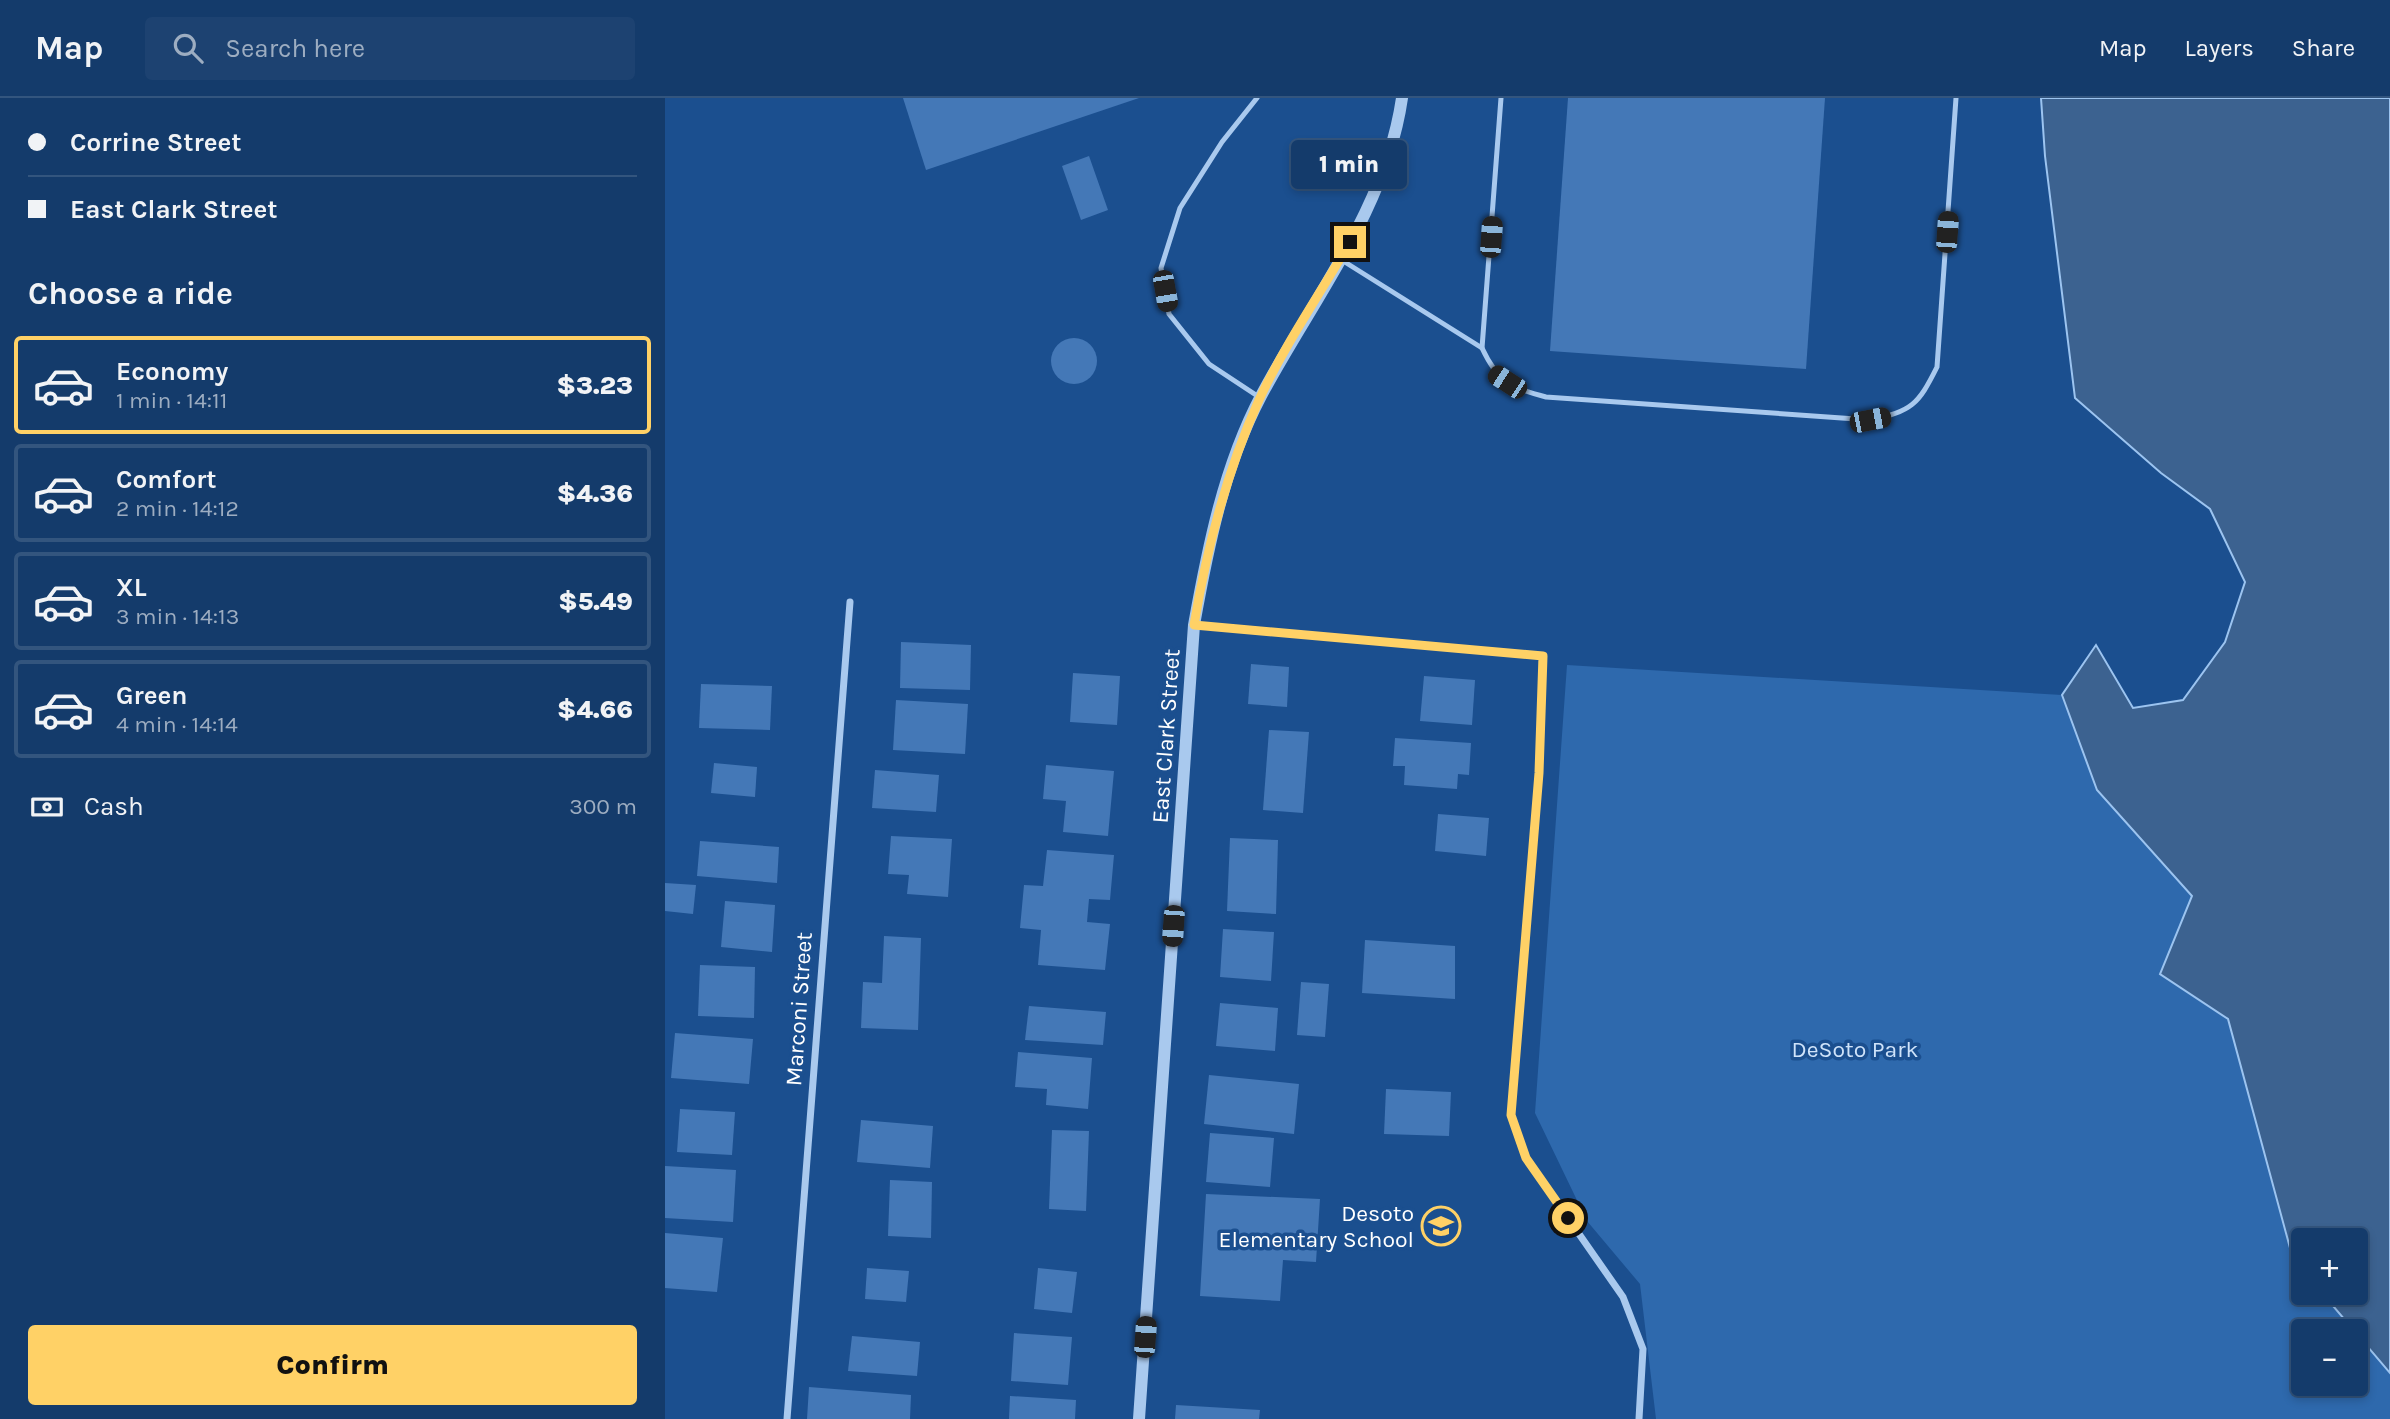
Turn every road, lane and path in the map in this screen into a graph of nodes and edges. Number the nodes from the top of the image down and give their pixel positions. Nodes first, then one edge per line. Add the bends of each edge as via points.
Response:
1 (1257, 98) edge
2 (1402, 98) edge
3 (1501, 98) edge
4 (1956, 98) edge
5 (1340, 259) junction
6 (1482, 348) junction
7 (1260, 398) junction
8 (850, 602) dead end
9 (1194, 625) junction
10 (787, 1419) edge
11 (1139, 1419) edge
12 (1639, 1419) edge

1 - 7 lane via 1221,142 1180,208 1161,268 1169,314 1209,364
2 - 5 street, East Clark Street via 1383,172
3 - 6 lane
4 - 6 lane via 1937,367 1921,399 1897,414 1870,420 1831,419 1546,397 1521,391 1494,373
5 - 6 lane
5 - 7 street, East Clark Street
7 - 9 street, East Clark Street via 1230,469 1207,550
8 - 10 street, Marconi Street
9 - 11 street, East Clark Street
9 - 12 street via 1543,656 1539,773 1511,1115 1526,1158 1623,1297 1643,1349

